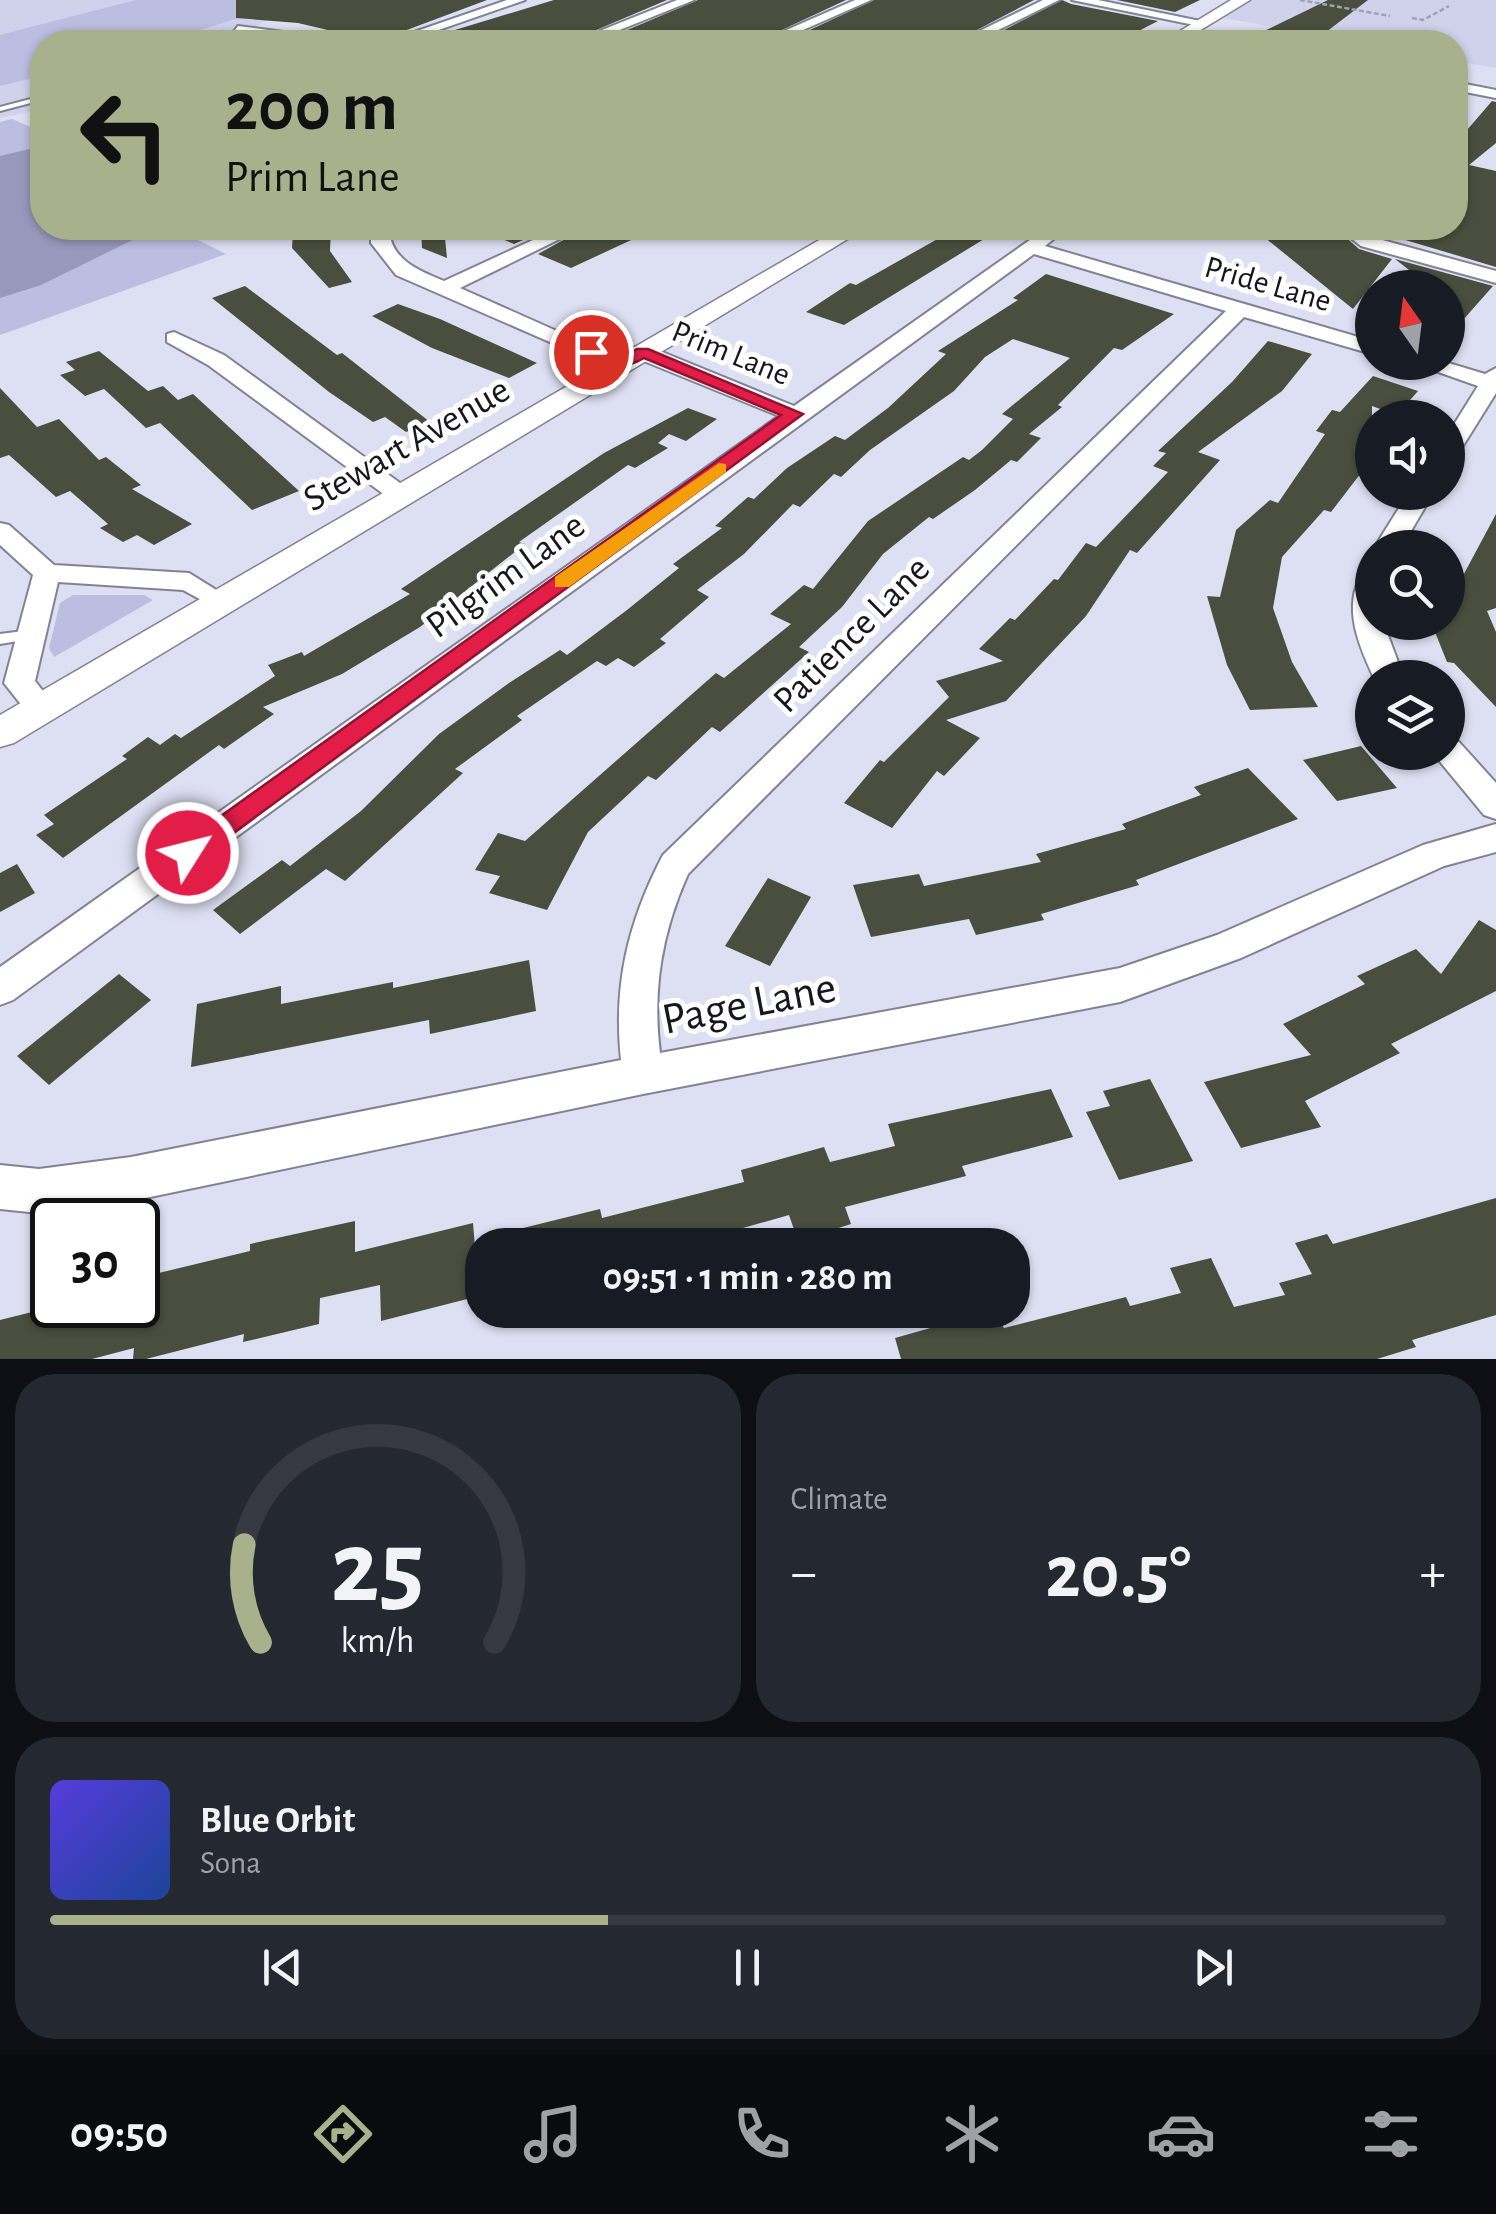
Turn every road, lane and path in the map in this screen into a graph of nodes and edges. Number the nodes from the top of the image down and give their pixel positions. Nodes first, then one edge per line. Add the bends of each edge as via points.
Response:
1 (519, 0) edge
2 (688, 0) edge
3 (865, 0) edge
4 (1053, 0) edge
5 (1078, 0) edge
6 (1242, 0) edge
7 (1300, 0) edge
8 (1449, 6) dead end
9 (1390, 16) dead end
10 (1412, 18) dead end
11 (1204, 23) junction
12 (428, 30) edge
13 (610, 30) edge
14 (794, 30) edge
15 (989, 30) edge
16 (1192, 30) edge
17 (1468, 92) edge
18 (1496, 94) edge
19 (30, 101) edge
20 (0, 109) edge
21 (380, 240) edge
22 (547, 240) edge
23 (834, 240) edge
24 (1040, 240) edge
25 (1365, 240) edge
26 (1030, 247) junction
27 (1496, 277) edge
28 (442, 289) junction
29 (1240, 309) junction
30 (174, 338) dead end
31 (1355, 343) edge
32 (632, 358) junction
33 (1465, 372) edge
34 (1493, 379) edge
35 (794, 414) junction
36 (1465, 424) edge
37 (402, 496) junction
38 (0, 531) edge
39 (47, 572) junction
40 (220, 601) junction
41 (31, 635) junction
42 (0, 639) edge
43 (42, 709) junction
44 (0, 733) edge
45 (1465, 770) edge
46 (1496, 806) edge
47 (1496, 838) edge
48 (0, 988) edge
49 (643, 1075) junction
50 (0, 1187) edge

1 - 12 street
2 - 13 street
3 - 14 street
4 - 15 street
5 - 11 street
6 - 11 street
7 - 9 path
8 - 10 path via 1423,20
11 - 16 street
17 - 18 street
19 - 20 lane
21 - 28 street, Prim Lane via 391,261
22 - 28 street
23 - 32 street, Stewart Avenue
24 - 26 street, Pilgrim Lane
25 - 27 street
26 - 29 street, Pride Lane
26 - 35 street, Pilgrim Lane
28 - 32 street, Prim Lane
29 - 31 street, Pride Lane
29 - 49 street, Patience Lane via 675,865 648,919 638,969 634,1016
30 - 37 street via 216,360
32 - 35 street, Prim Lane
32 - 37 street, Stewart Avenue
33 - 34 street
34 - 36 street
35 - 48 street, Pilgrim Lane
37 - 40 street, Stewart Avenue
38 - 39 street
39 - 40 street via 188,582
39 - 41 street
40 - 43 street, Stewart Avenue
41 - 42 lane
41 - 43 street via 19,684
43 - 44 street, Stewart Avenue
45 - 46 street
47 - 49 street, Page Lane via 1434,855 1228,947 1120,985
49 - 50 street, Page Lane via 131,1179 39,1191

